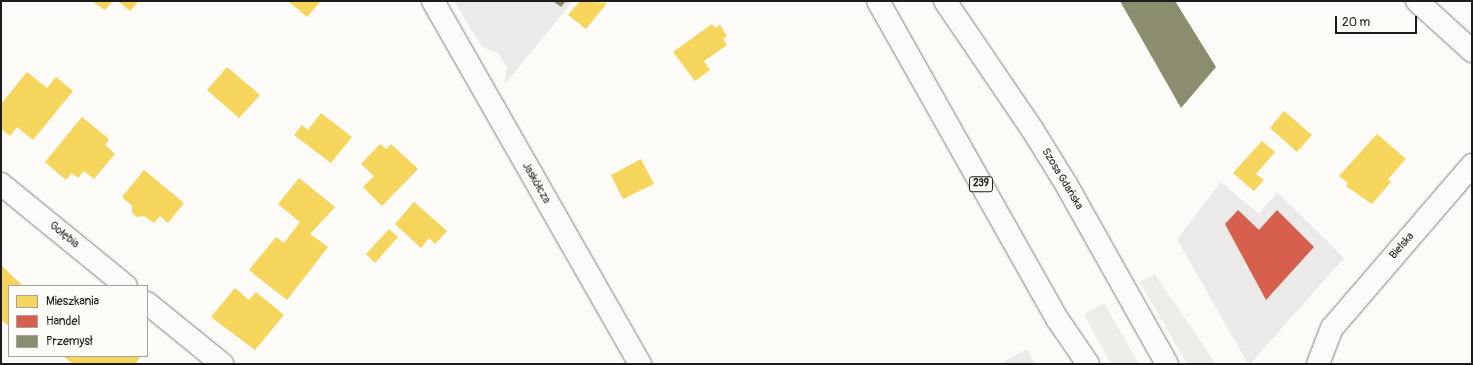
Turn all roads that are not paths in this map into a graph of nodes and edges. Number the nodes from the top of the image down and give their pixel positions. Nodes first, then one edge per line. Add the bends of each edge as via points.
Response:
1 (433, 1) edge
2 (878, 1) edge
3 (945, 1) edge
4 (1417, 1) edge
5 (1472, 52) edge
6 (1472, 165) edge
7 (1, 184) edge
8 (125, 285) edge
9 (148, 304) edge
10 (222, 364) edge
11 (640, 364) edge
12 (1088, 364) edge
13 (1167, 364) edge
14 (1318, 364) edge

1 - 11 street, Jaskółcza
2 - 12 street, 239 via 1058,320
3 - 13 street, Szosa Gdańska via 1066,184
4 - 5 street
6 - 14 street, Bielska via 1332,328
7 - 8 street, Gołębia
9 - 10 street

